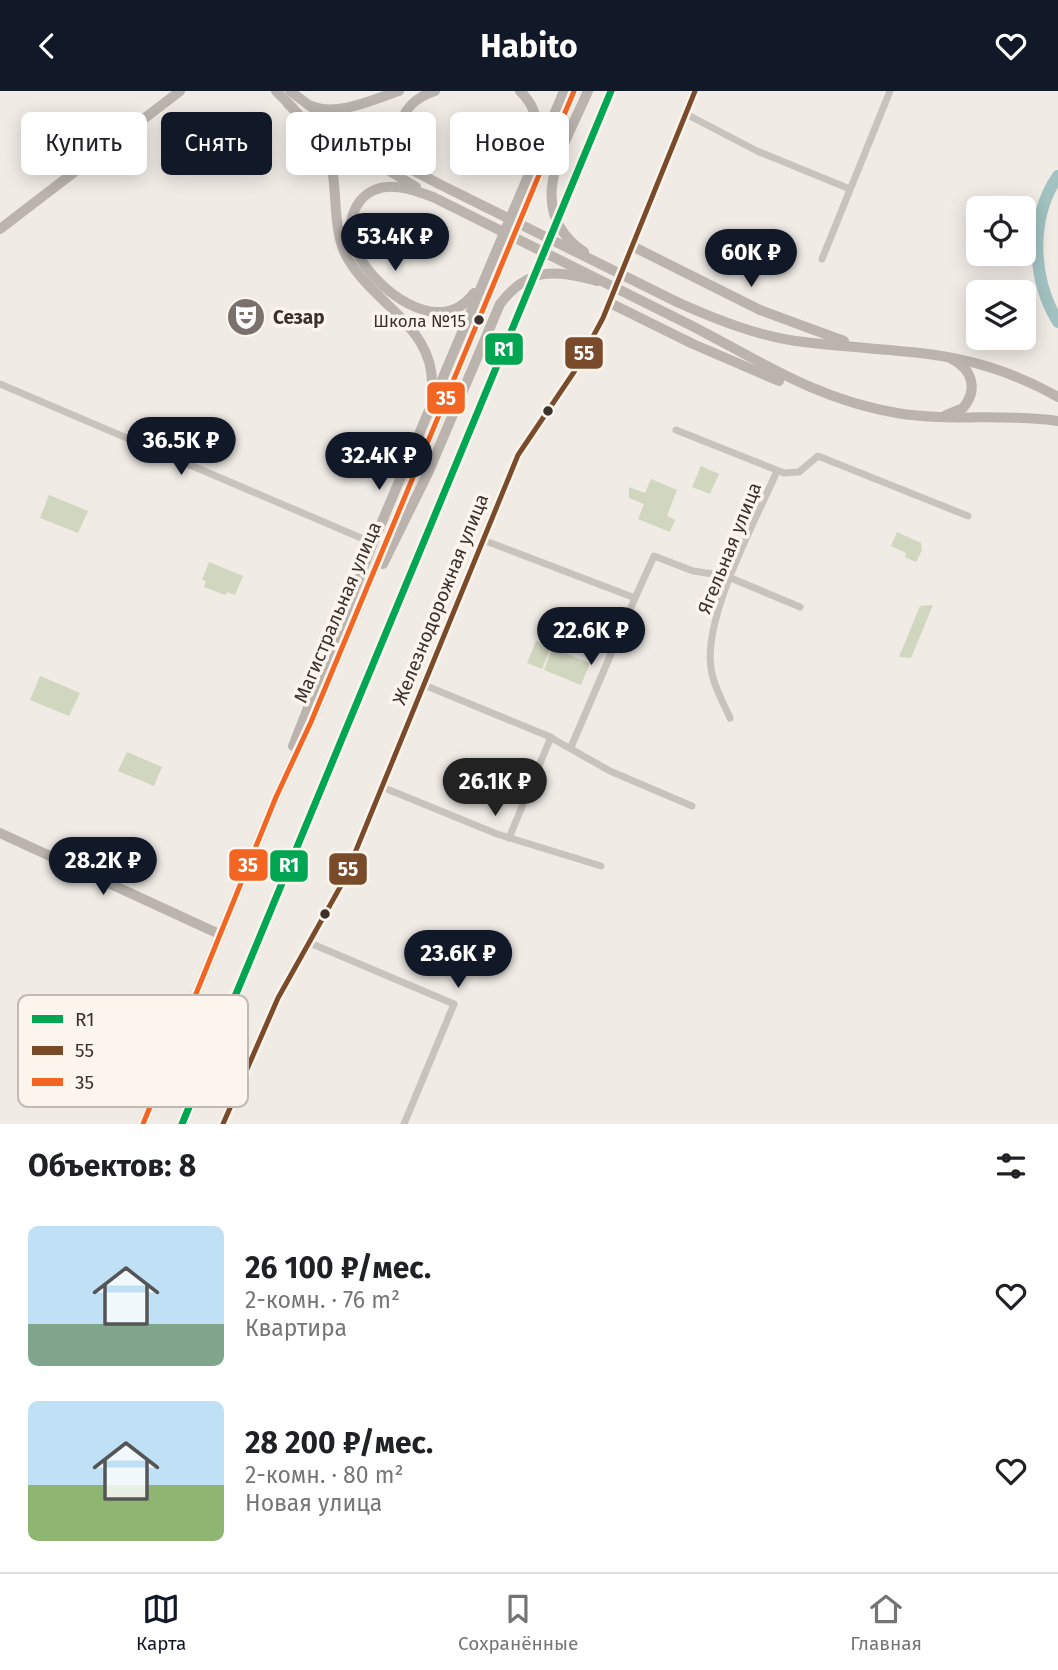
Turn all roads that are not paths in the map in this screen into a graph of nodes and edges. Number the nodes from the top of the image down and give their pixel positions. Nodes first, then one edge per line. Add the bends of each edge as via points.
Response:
1 (180, 91) edge
2 (276, 91) edge
3 (399, 91) edge
4 (435, 91) edge
5 (520, 91) edge
6 (564, 91) edge
7 (574, 91) edge
8 (588, 91) edge
9 (695, 91) edge
10 (890, 91) edge
11 (291, 97) edge
12 (686, 114) junction
13 (439, 184) junction
14 (850, 189) junction
15 (433, 197) junction
16 (515, 205) junction
17 (0, 229) edge
18 (500, 242) junction
19 (632, 246) junction
20 (822, 259) dead end
21 (602, 265) junction
22 (604, 283) junction
23 (610, 303) junction
24 (865, 347) junction
25 (938, 353) junction
26 (0, 384) edge
27 (1058, 397) edge
28 (860, 405) junction
29 (928, 417) junction
30 (1058, 421) edge
31 (422, 427) junction
32 (676, 429) dead end
33 (776, 471) junction
34 (968, 516) dead end
35 (483, 540) junction
36 (373, 543) junction
37 (731, 578) junction
38 (635, 598) junction
39 (800, 607) dead end
40 (424, 685) junction
41 (326, 687) junction
42 (730, 717) dead end
43 (551, 737) junction
44 (572, 747) junction
45 (382, 787) junction
46 (276, 797) junction
47 (692, 806) dead end
48 (0, 833) edge
49 (509, 838) junction
50 (601, 866) dead end
51 (219, 934) junction
52 (310, 943) junction
53 (195, 995) edge
54 (248, 1066) edge
55 (150, 1107) edge
56 (230, 1107) edge
57 (143, 1124) edge
58 (222, 1124) edge
59 (404, 1124) edge

1 - 17 main road
2 - 11 main road
3 - 11 main road via 329,109
4 - 13 main road via 413,103 400,134 408,157
5 - 16 main road via 534,110 538,133
6 - 16 main road, Магистральная улица
7 - 41 main road, Магистральная улица
8 - 21 main road, bridge via 555,172 551,205 563,234
9 - 12 street, Железнодорожная улица
10 - 14 street
11 - 13 main road via 354,139
11 - 15 main road via 349,149
11 - 31 main road via 327,151 347,257 425,347 432,386
12 - 14 street via 757,151
12 - 19 street, Железнодорожная улица
13 - 21 main road, bridge
14 - 20 street
15 - 18 main road via 396,186 378,188 363,197 352,216 355,251 377,278 407,302 430,313 457,310 473,295
15 - 22 main road, bridge
16 - 18 main road, Магистральная улица
18 - 31 main road, Магистральная улица
19 - 23 street, Железнодорожная улица
19 - 24 main road via 760,310
21 - 24 main road, bridge via 724,322 779,337
22 - 28 main road, bridge via 785,378
22 - 41 main road via 555,273 530,277 500,304 439,449
23 - 28 main road via 795,389
23 - 35 street, Железнодорожная улица via 579,364 525,442
24 - 25 main road
25 - 27 main road via 1003,372
25 - 29 main road via 967,370 972,394 959,411
26 - 36 street
28 - 29 main road
29 - 30 main road
31 - 36 main road, Магистральная улица
32 - 33 street
33 - 34 street via 800,472 818,456
33 - 37 street, Ягельная улица
35 - 38 street
35 - 40 street, Железнодорожная улица
36 - 46 main road, Магистральная улица
37 - 38 street via 692,571 654,556
37 - 39 street
37 - 42 street, Ягельная улица via 710,653 712,675
38 - 44 street
40 - 43 street
40 - 45 street, Железнодорожная улица
41 - 46 main road, Магистральная улица
43 - 44 street
43 - 49 street
44 - 47 street via 610,771
45 - 49 street
45 - 52 street, Железнодорожная улица via 343,882
46 - 51 main road, Магистральная улица
48 - 51 main road
49 - 50 street
51 - 53 main road, Магистральная улица
52 - 54 street, Железнодорожная улица via 278,998
52 - 59 street via 454,1004
55 - 57 main road, Магистральная улица
56 - 58 street, Железнодорожная улица

